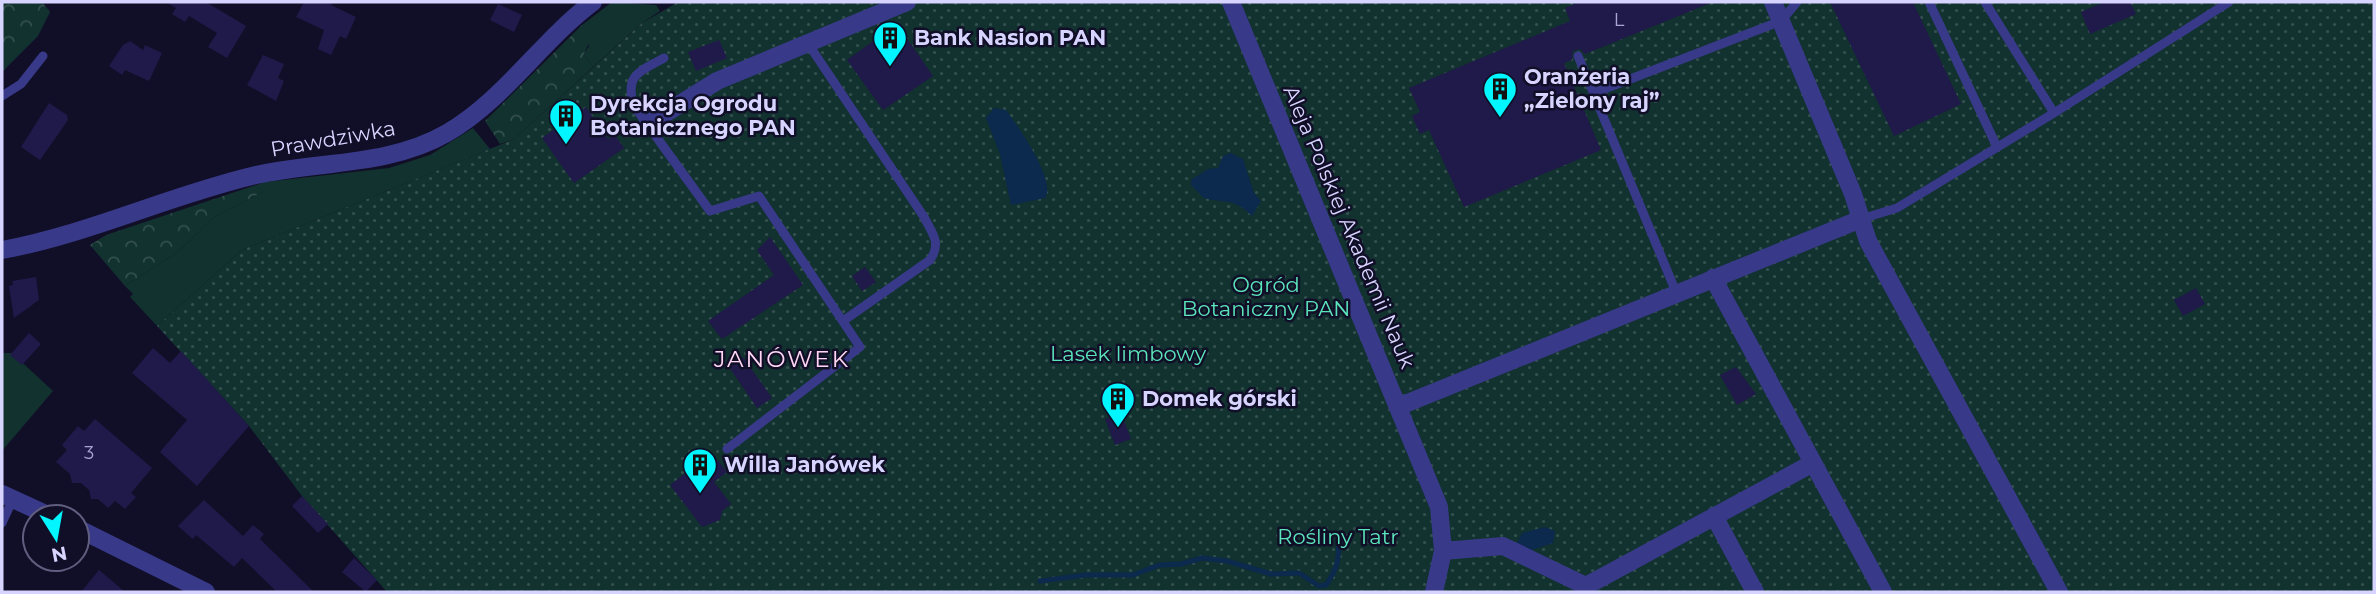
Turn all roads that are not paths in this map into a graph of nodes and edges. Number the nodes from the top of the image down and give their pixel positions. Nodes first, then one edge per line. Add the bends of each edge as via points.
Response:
1 (593, 2) edge
2 (907, 2) edge
3 (1231, 2) edge
4 (1773, 2) edge
5 (1797, 2) edge
6 (1929, 2) edge
7 (1985, 2) edge
8 (2229, 2) edge
9 (1781, 21) junction
10 (807, 42) junction
11 (43, 56) dead end
12 (1578, 56) dead end
13 (664, 58) dead end
14 (1594, 93) junction
15 (2, 96) edge
16 (2054, 113) junction
17 (649, 124) junction
18 (1997, 147) junction
19 (1861, 219) junction
20 (2, 250) edge
21 (1713, 278) junction
22 (1676, 292) junction
23 (843, 321) junction
24 (1400, 406) junction
25 (727, 449) dead end
26 (1813, 463) junction
27 (8, 496) edge
28 (1714, 516) junction
29 (2, 523) edge
30 (91, 535) edge
31 (1443, 551) junction
32 (206, 592) edge
33 (1434, 592) edge
34 (1755, 592) edge
35 (1883, 592) edge
36 (2059, 592) edge

1 - 20 street, Prawdziwka via 471,116 423,145 254,176 77,232
2 - 10 street
3 - 24 street, Aleja Polskiej Akademii Nauk
4 - 9 street
5 - 9 lane
6 - 18 lane
7 - 16 lane
8 - 16 lane
9 - 14 lane
9 - 19 street
10 - 17 street via 717,81
10 - 23 lane via 937,242 930,260
11 - 15 lane via 21,84
12 - 14 lane
13 - 17 lane via 634,77 630,88 635,106
14 - 22 lane
16 - 18 lane
17 - 23 lane via 710,211 760,196
18 - 19 lane via 1897,208
19 - 21 street
19 - 36 street via 1868,242
21 - 22 street
21 - 26 street
22 - 24 street
23 - 25 lane via 860,347
24 - 31 street, Aleja Polskiej Akademii Nauk via 1439,507
26 - 28 street
26 - 35 street
27 - 29 lane
28 - 31 street via 1586,586 1503,546
28 - 34 street
30 - 32 street
31 - 33 street, Aleja Polskiej Akademii Nauk

